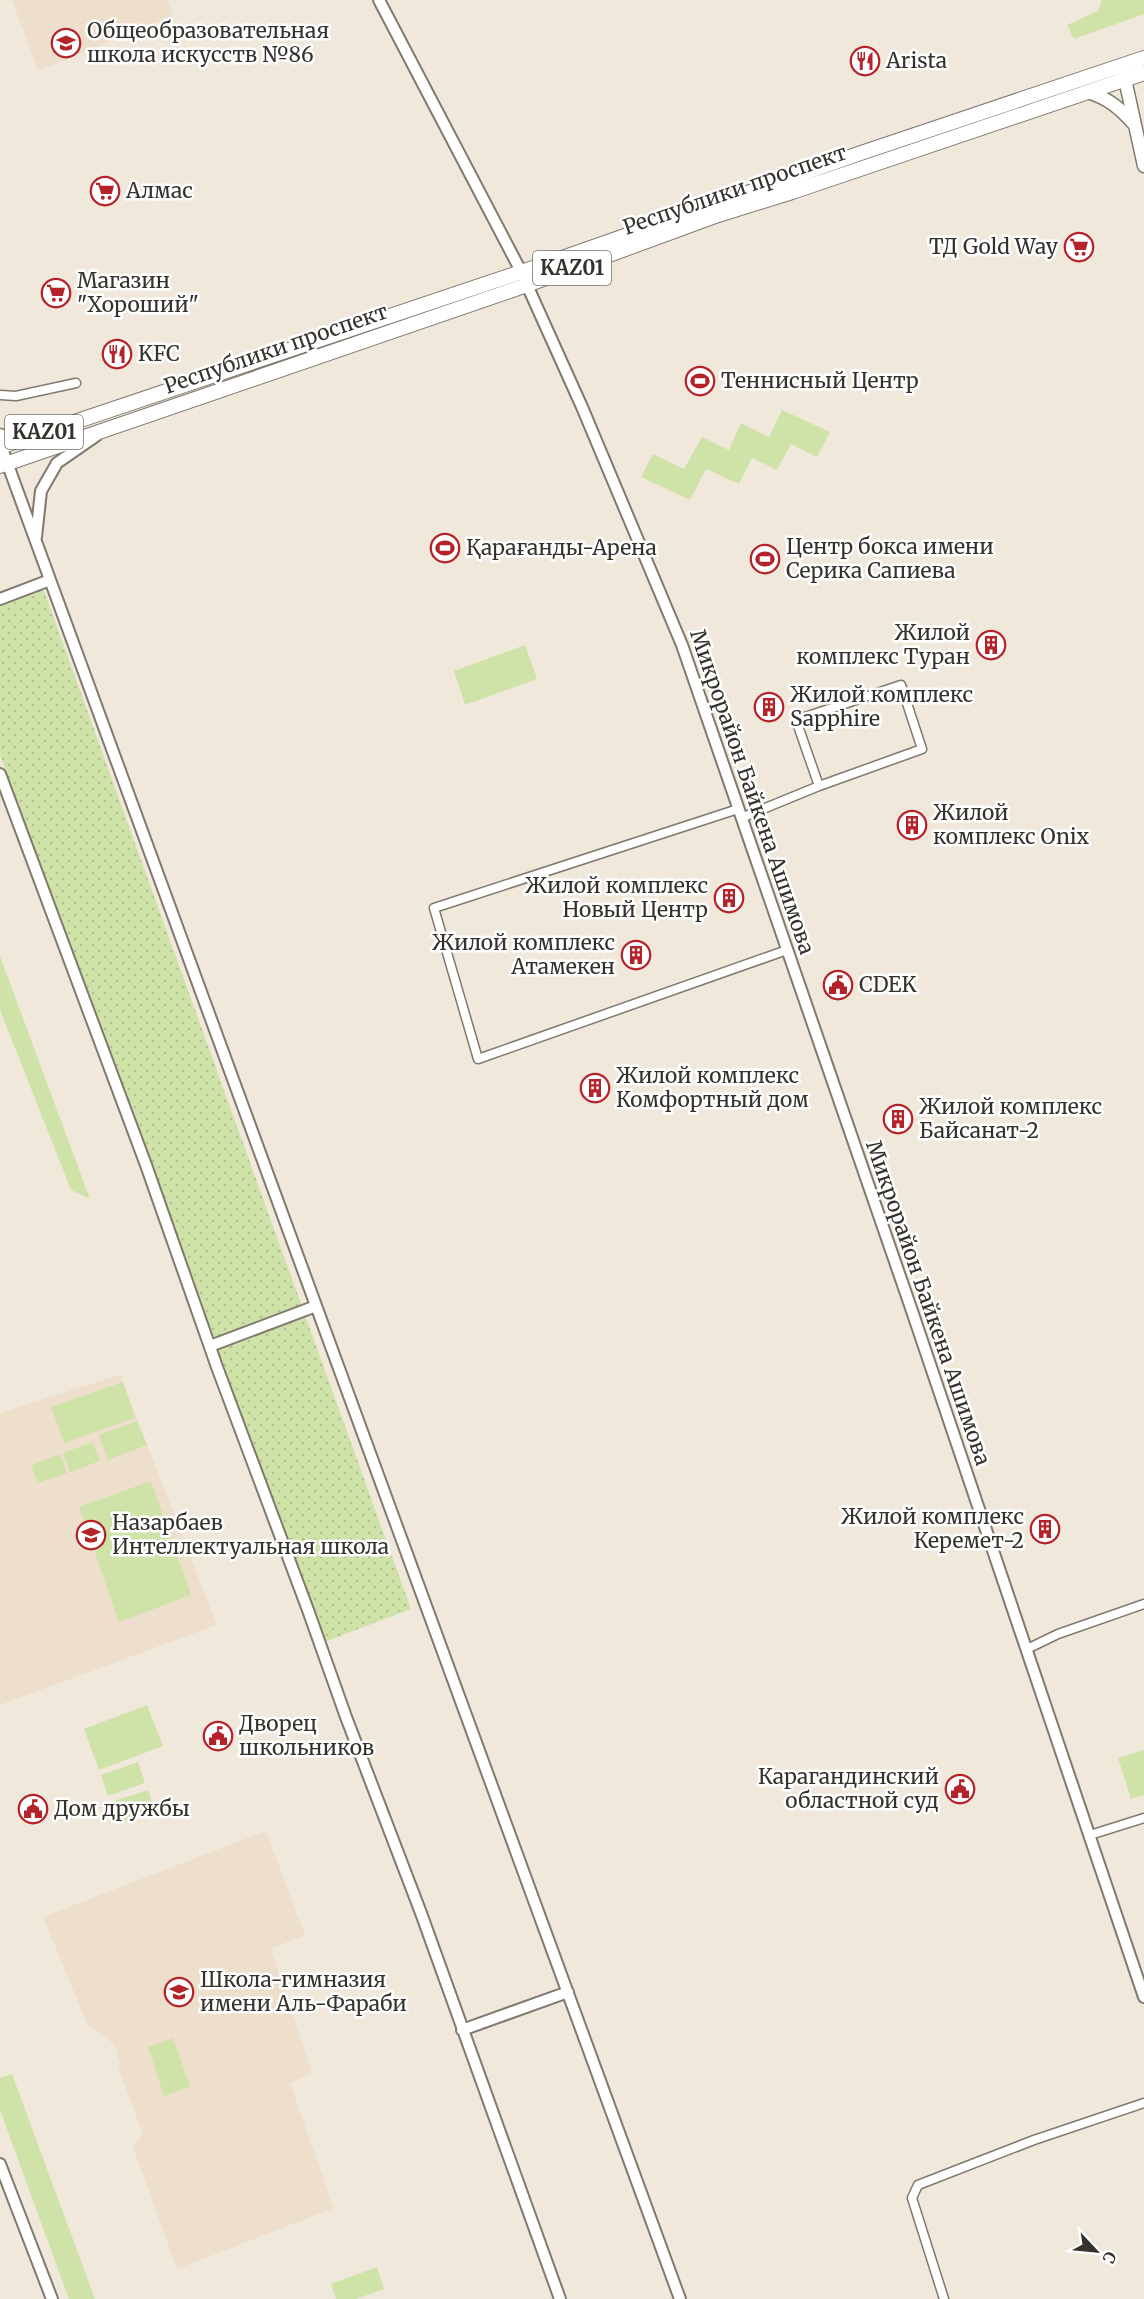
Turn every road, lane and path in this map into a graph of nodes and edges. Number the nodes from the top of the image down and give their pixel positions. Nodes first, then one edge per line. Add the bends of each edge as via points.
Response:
1 (379, 0) edge
2 (1144, 58) edge
3 (1121, 65) junction
4 (1144, 73) edge
5 (1125, 80) junction
6 (1088, 92) junction
7 (1135, 126) junction
8 (1144, 166) edge
9 (522, 272) junction
10 (527, 285) junction
11 (76, 383) dead end
12 (0, 395) edge
13 (103, 431) junction
14 (0, 443) edge
15 (3, 465) edge
16 (36, 543) junction
17 (50, 580) junction
18 (0, 599) edge
19 (0, 774) edge
20 (819, 786) junction
21 (739, 813) junction
22 (787, 950) junction
23 (316, 1306) junction
24 (210, 1346) junction
25 (1144, 1604) edge
26 (1027, 1649) junction
27 (1144, 1818) edge
28 (1090, 1835) junction
29 (568, 1992) junction
30 (1144, 1997) edge
31 (462, 2030) junction
32 (1144, 2103) edge
33 (0, 2164) edge
34 (52, 2299) edge
35 (560, 2299) edge
36 (680, 2299) edge
37 (944, 2299) edge

1 - 9 main road, Микрорайон Байкена Ашимова
2 - 3 highway, Республики проспект / KАZ01
3 - 5 main road
3 - 9 highway, Республики проспект / KАZ01
4 - 5 highway, Республики проспект / KАZ01
4 - 7 main road via 1135,91
5 - 6 highway, Республики проспект / KАZ01
5 - 7 main road
6 - 7 main road via 1121,109
6 - 10 highway, Республики проспект / KАZ01 via 718,215
7 - 8 main road
9 - 10 main road, Микрорайон Байкена Ашимова
9 - 14 highway, Республики проспект / KАZ01 via 16,441
10 - 13 highway, Республики проспект / KАZ01
10 - 21 main road, Микрорайон Байкена Ашимова via 672,622
11 - 12 street via 16,396
13 - 15 highway, Республики проспект / KАZ01
13 - 16 main road via 57,463 41,491
14 - 15 main road
15 - 16 main road
16 - 17 main road
17 - 18 main road
17 - 23 main road
19 - 24 main road
20 - 20 street via 922,748 901,685 796,720
20 - 21 street
21 - 22 main road, Микрорайон Байкена Ашимова
21 - 22 street via 434,908 478,1059
22 - 26 main road, Микрорайон Байкена Ашимова
23 - 24 main road
23 - 29 main road
24 - 31 main road
25 - 26 street
26 - 28 main road, Микрорайон Байкена Ашимова
27 - 28 street
28 - 30 main road, Микрорайон Байкена Ашимова
29 - 31 main road
29 - 36 main road
31 - 35 main road
32 - 37 street via 918,2185 912,2198
33 - 34 main road

